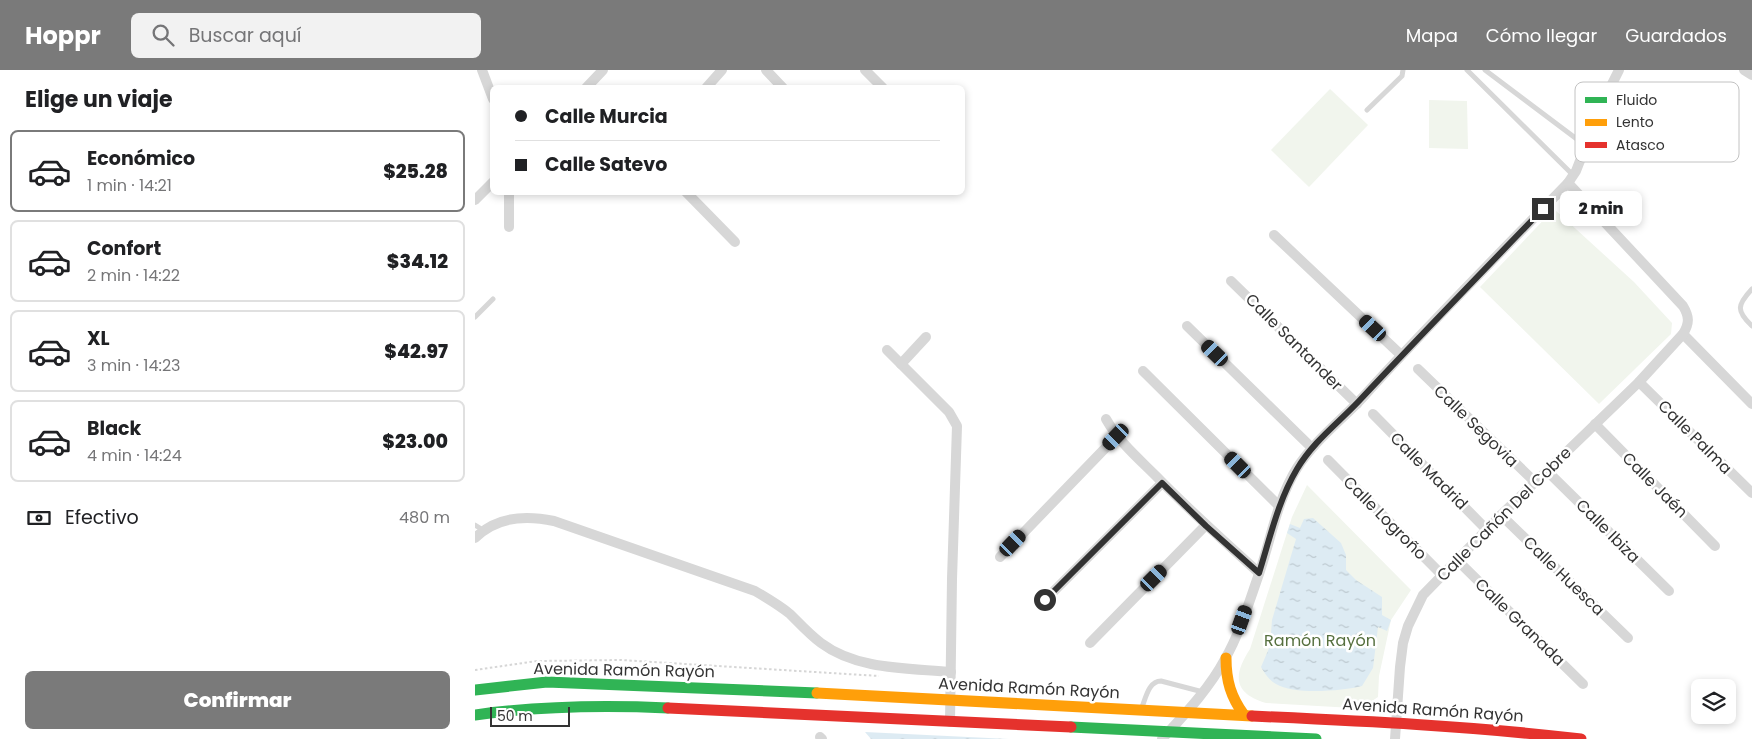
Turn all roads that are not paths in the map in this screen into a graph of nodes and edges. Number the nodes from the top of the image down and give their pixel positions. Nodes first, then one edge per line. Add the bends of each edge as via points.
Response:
1 (482, 70) edge
2 (603, 70) edge
3 (722, 70) edge
4 (766, 70) edge
5 (865, 70) edge
6 (1403, 70) edge
7 (1467, 70) edge
8 (1485, 70) edge
9 (1619, 70) edge
10 (1744, 70) edge
11 (1752, 75) edge
12 (1613, 82) edge
13 (589, 85) edge
14 (709, 85) edge
15 (780, 85) edge
16 (880, 85) edge
17 (490, 91) edge
18 (1367, 110) dead end
19 (1575, 138) edge
20 (1579, 162) edge
21 (1571, 179) junction
22 (490, 185) edge
23 (509, 195) edge
24 (689, 195) edge
25 (475, 200) edge
26 (509, 227) dead end
27 (1275, 235) dead end
28 (735, 242) dead end
29 (1231, 281) dead end
30 (1752, 289) edge
31 (493, 299) dead end
32 (475, 316) edge
33 (1187, 326) dead end
34 (1752, 326) edge
35 (1686, 330) junction
36 (925, 337) dead end
37 (887, 350) dead end
38 (1401, 355) junction
39 (901, 364) junction
40 (1418, 369) dead end
41 (1143, 371) dead end
42 (1639, 382) junction
43 (1357, 404) junction
44 (1752, 404) edge
45 (1373, 414) dead end
46 (1106, 419) dead end
47 (1595, 424) junction
48 (1116, 437) junction
49 (1311, 447) junction
50 (1328, 460) dead end
51 (1547, 471) junction
52 (1535, 482) junction
53 (1162, 483) junction
54 (1752, 493) edge
55 (1279, 506) junction
56 (1501, 514) junction
57 (1206, 526) junction
58 (479, 527) edge
59 (1486, 529) junction
60 (475, 538) edge
61 (1715, 546) dead end
62 (1000, 557) dead end
63 (1456, 559) junction
64 (1259, 573) junction
65 (1442, 575) junction
66 (1669, 591) dead end
67 (1045, 600) dead end
68 (1628, 638) dead end
69 (1090, 642) dead end
70 (1226, 658) junction
71 (951, 672) junction
72 (1583, 684) dead end
73 (475, 690) edge
74 (1203, 692) junction
75 (951, 700) junction
76 (1141, 710) junction
77 (1188, 712) junction
78 (475, 715) edge
79 (1244, 715) junction
80 (950, 722) junction
81 (1396, 723) junction
82 (1083, 728) junction
83 (1166, 736) edge
84 (1094, 739) edge
85 (1316, 739) edge
86 (1395, 739) edge
87 (1581, 739) edge

1 - 17 street
2 - 13 street
3 - 14 street
4 - 15 street
5 - 16 street
6 - 18 lane via 1402,76
7 - 21 lane
8 - 19 lane
9 - 12 street
10 - 11 street
20 - 21 street
21 - 35 street via 1683,306 1688,319
21 - 38 street
22 - 25 street
23 - 26 street
24 - 28 street
27 - 38 street
29 - 43 street, Calle Santander
30 - 34 lane via 1740,308 1743,318
31 - 32 lane
33 - 49 street
35 - 42 street, Calle Cañón Del Cobre
35 - 44 street
36 - 39 street
37 - 39 street
38 - 43 street
39 - 71 street via 949,412 957,426
40 - 52 street, Calle Segovia
41 - 55 street
42 - 47 street, Calle Cañón Del Cobre
42 - 54 street, Calle Palma
43 - 49 street
45 - 59 street, Calle Madrid
46 - 48 street
47 - 51 street, Calle Cañón Del Cobre
47 - 61 street, Calle Jaén
48 - 53 street
48 - 62 street
49 - 55 street
50 - 65 street, Calle Logroño
51 - 52 street, Calle Cañón Del Cobre
51 - 66 street, Calle Ibiza
52 - 56 street, Calle Cañón Del Cobre
53 - 57 street
53 - 67 street
55 - 64 street
56 - 59 street, Calle Cañón Del Cobre
56 - 68 street, Calle Huesca
57 - 64 street
57 - 69 street
58 - 60 street
58 - 71 street via 515,517 555,521 755,591 789,613 834,652 872,664
59 - 63 street, Calle Cañón Del Cobre
63 - 65 street, Calle Cañón Del Cobre
63 - 72 street, Calle Granada
64 - 70 street
65 - 81 street, Calle Cañón Del Cobre via 1423,595 1408,626 1399,667
70 - 74 street
70 - 79 main road via 1228,689
71 - 75 street
73 - 75 main road, Avenida Ramón Rayón via 547,682 581,682
74 - 76 lane via 1156,681
74 - 77 street
75 - 76 main road, Avenida Ramón Rayón
75 - 80 street
76 - 77 main road, Avenida Ramón Rayón
77 - 79 main road, Avenida Ramón Rayón
77 - 83 street
78 - 80 main road via 506,710 615,706
79 - 81 main road, Avenida Ramón Rayón
80 - 82 main road
81 - 86 street, Calle Cañón Del Cobre
81 - 87 main road, Avenida Ramón Rayón
82 - 83 main road
82 - 84 main road
83 - 85 main road

